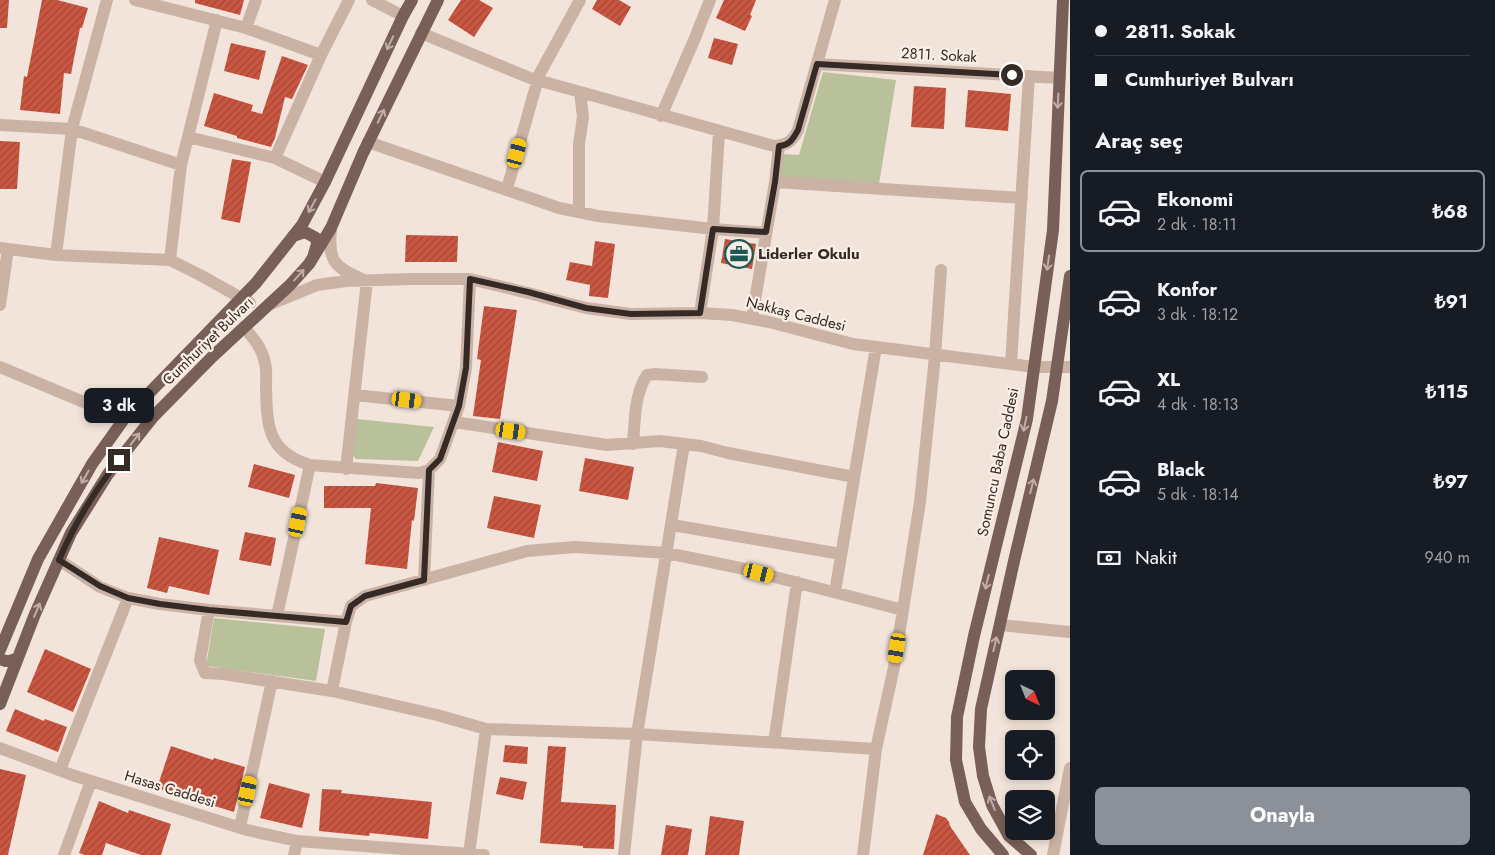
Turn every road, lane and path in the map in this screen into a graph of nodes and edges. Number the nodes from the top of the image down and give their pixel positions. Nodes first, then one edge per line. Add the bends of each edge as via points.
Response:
1 (107, 0) edge
2 (135, 0) edge
3 (256, 0) edge
4 (349, 0) edge
5 (372, 0) edge
6 (412, 0) edge
7 (438, 0) edge
8 (580, 0) edge
9 (710, 0) edge
10 (835, 0) edge
11 (1063, 0) edge
12 (403, 16) junction
13 (217, 20) junction
14 (246, 28) junction
15 (421, 33) junction
16 (321, 55) junction
17 (817, 64) junction
18 (1029, 76) junction
19 (1060, 78) junction
20 (537, 80) junction
21 (580, 92) junction
22 (661, 116) junction
23 (0, 125) edge
24 (72, 129) junction
25 (718, 132) junction
26 (188, 137) junction
27 (368, 142) junction
28 (779, 146) junction
29 (275, 158) junction
30 (181, 165) junction
31 (325, 182) junction
32 (775, 182) junction
33 (507, 189) junction
34 (1022, 198) junction
35 (579, 212) junction
36 (331, 228) junction
37 (713, 229) junction
38 (766, 232) junction
39 (293, 236) junction
40 (4, 248) edge
41 (56, 255) junction
42 (313, 256) junction
43 (170, 260) junction
44 (941, 270) dead end
45 (1070, 276) edge
46 (470, 279) junction
47 (367, 281) junction
48 (246, 300) junction
49 (0, 305) edge
50 (267, 306) junction
51 (700, 313) junction
52 (752, 318) junction
53 (244, 327) junction
54 (876, 348) junction
55 (935, 356) junction
56 (1011, 364) junction
57 (0, 367) edge
58 (1034, 367) junction
59 (1057, 367) junction
60 (1070, 367) edge
61 (702, 377) dead end
62 (355, 394) junction
63 (459, 406) junction
64 (124, 419) junction
65 (454, 422) junction
66 (633, 444) junction
67 (684, 444) junction
68 (310, 465) junction
69 (346, 468) junction
70 (429, 470) junction
71 (854, 477) junction
72 (672, 525) junction
73 (667, 553) junction
74 (841, 554) junction
75 (59, 560) junction
76 (424, 580) junction
77 (797, 582) junction
78 (835, 592) junction
79 (128, 598) junction
80 (209, 610) junction
81 (903, 610) junction
82 (277, 616) junction
83 (346, 622) junction
84 (1000, 625) junction
85 (4, 632) edge
86 (1070, 632) edge
87 (25, 640) junction
88 (0, 650) edge
89 (0, 658) edge
90 (18, 658) junction
91 (272, 681) junction
92 (332, 691) junction
93 (0, 704) edge
94 (486, 729) junction
95 (637, 734) junction
96 (774, 743) junction
97 (0, 748) edge
98 (876, 749) junction
99 (1070, 768) edge
100 (60, 770) junction
101 (91, 781) junction
102 (240, 828) junction
103 (297, 841) junction
104 (469, 854) junction
105 (64, 855) edge
106 (294, 855) edge
107 (484, 855) edge
108 (624, 855) edge
109 (863, 855) edge
110 (1003, 855) edge
111 (1031, 855) edge
112 (1053, 855) edge

1 - 24 street
2 - 13 street
3 - 14 street
4 - 16 street
5 - 12 street
6 - 12 main road, Cumhuriyet Bulvarı
7 - 15 main road, Cumhuriyet Bulvarı
8 - 20 street
9 - 22 street
10 - 17 street
11 - 19 main road, Somuncu Baba Caddesi
12 -> 31 main road, Cumhuriyet Bulvarı
13 - 14 street
13 - 26 street
14 - 16 street
15 - 20 street
27 -> 15 main road, Cumhuriyet Bulvarı
16 - 29 street
17 - 18 street, 2811. Sokak
17 - 28 street via 798,130 793,140
18 - 19 street, 2811. Sokak
18 - 34 street
19 -> 58 main road, Somuncu Baba Caddesi via 1053,230
20 - 21 street
20 - 33 street
21 - 22 street
21 - 35 street via 583,117 579,144
22 - 25 street
23 - 24 street
24 - 30 street
24 - 41 street
25 - 28 street
25 - 37 street
26 - 29 street
26 - 30 street
27 - 33 street
27 - 36 main road, Cumhuriyet Bulvarı
28 - 32 street
29 - 31 street
30 - 43 street
31 -> 39 main road, Cumhuriyet Bulvarı
32 - 34 street
32 - 38 street
33 - 35 street
34 - 56 street
35 - 37 street
36 - 42 main road, Cumhuriyet Bulvarı
36 - 47 street via 329,247 335,262 343,271
37 - 38 street
37 - 51 street
38 - 52 street
39 - 42 main road via 305,232 316,238
39 - 48 main road, Cumhuriyet Bulvarı
40 - 41 street
40 - 49 street
41 - 43 street
50 -> 42 main road, Cumhuriyet Bulvarı via 290,285
43 - 48 street
44 - 55 street
45 - 59 main road
46 - 47 street, Nakkaş Caddesi
46 - 51 street, Nakkaş Caddesi via 586,308 631,314
46 - 63 street via 466,368
47 - 50 street, Nakkaş Caddesi via 317,285
47 - 62 street
48 - 50 main road via 257,308
48 - 64 main road, Cumhuriyet Bulvarı
50 - 53 main road, Cumhuriyet Bulvarı
51 - 52 street, Nakkaş Caddesi
52 - 54 street, Nakkaş Caddesi
53 - 68 street via 260,347 266,365 270,434 293,460
75 -> 53 main road, Cumhuriyet Bulvarı via 71,533 108,474 153,417
54 - 55 street, Nakkaş Caddesi
54 - 71 street
55 - 56 street, Nakkaş Caddesi
55 - 81 street via 920,502
56 - 58 street, Nakkaş Caddesi
57 - 64 street
58 - 59 street, Nakkaş Caddesi
58 -> 110 main road, Somuncu Baba Caddesi via 1027,419 957,717 956,760 965,802 981,829
59 - 60 street, Nakkaş Caddesi
84 -> 59 main road
61 - 66 street via 647,375 636,402
62 - 63 street
62 - 69 street
63 - 65 street
64 -> 85 main road, Cumhuriyet Bulvarı via 92,464 38,560
65 - 66 street via 608,445
65 - 70 street via 440,459
66 - 67 street via 660,441
67 - 71 street
67 - 72 street
68 - 69 street
68 - 82 street
69 - 70 street via 419,473
70 - 76 street
71 - 74 street
72 - 73 street
72 - 74 street
73 - 76 street via 575,547 527,551
73 - 77 street
73 - 95 street
74 - 78 street
75 - 79 street via 100,586
87 -> 75 main road, Cumhuriyet Bulvarı
76 - 83 street via 365,596 351,606
77 - 78 street
77 - 96 street
78 - 81 street
79 - 80 street
79 - 100 street
80 - 82 street
80 - 91 street via 200,660 204,673
81 - 98 street
82 - 83 street
83 - 92 street
84 - 86 street
111 -> 84 main road via 1010,836 992,805 979,747 981,709
85 - 87 main road via 19,630
85 - 88 main road, Cumhuriyet Bulvarı
87 - 90 main road, Cumhuriyet Bulvarı
89 - 90 main road via 8,661
90 - 93 main road, Cumhuriyet Bulvarı
91 - 92 street
91 - 102 street
92 - 94 street
94 - 95 street
94 - 104 street
95 - 96 street
95 - 108 street
96 - 98 street
97 - 100 street, Hasas Caddesi
98 - 109 street
99 - 112 street
100 - 101 street, Hasas Caddesi
101 - 102 street, Hasas Caddesi
101 - 105 street
102 - 103 street, Hasas Caddesi
103 - 104 street, Hasas Caddesi
103 - 106 street
104 - 107 street, Hasas Caddesi

